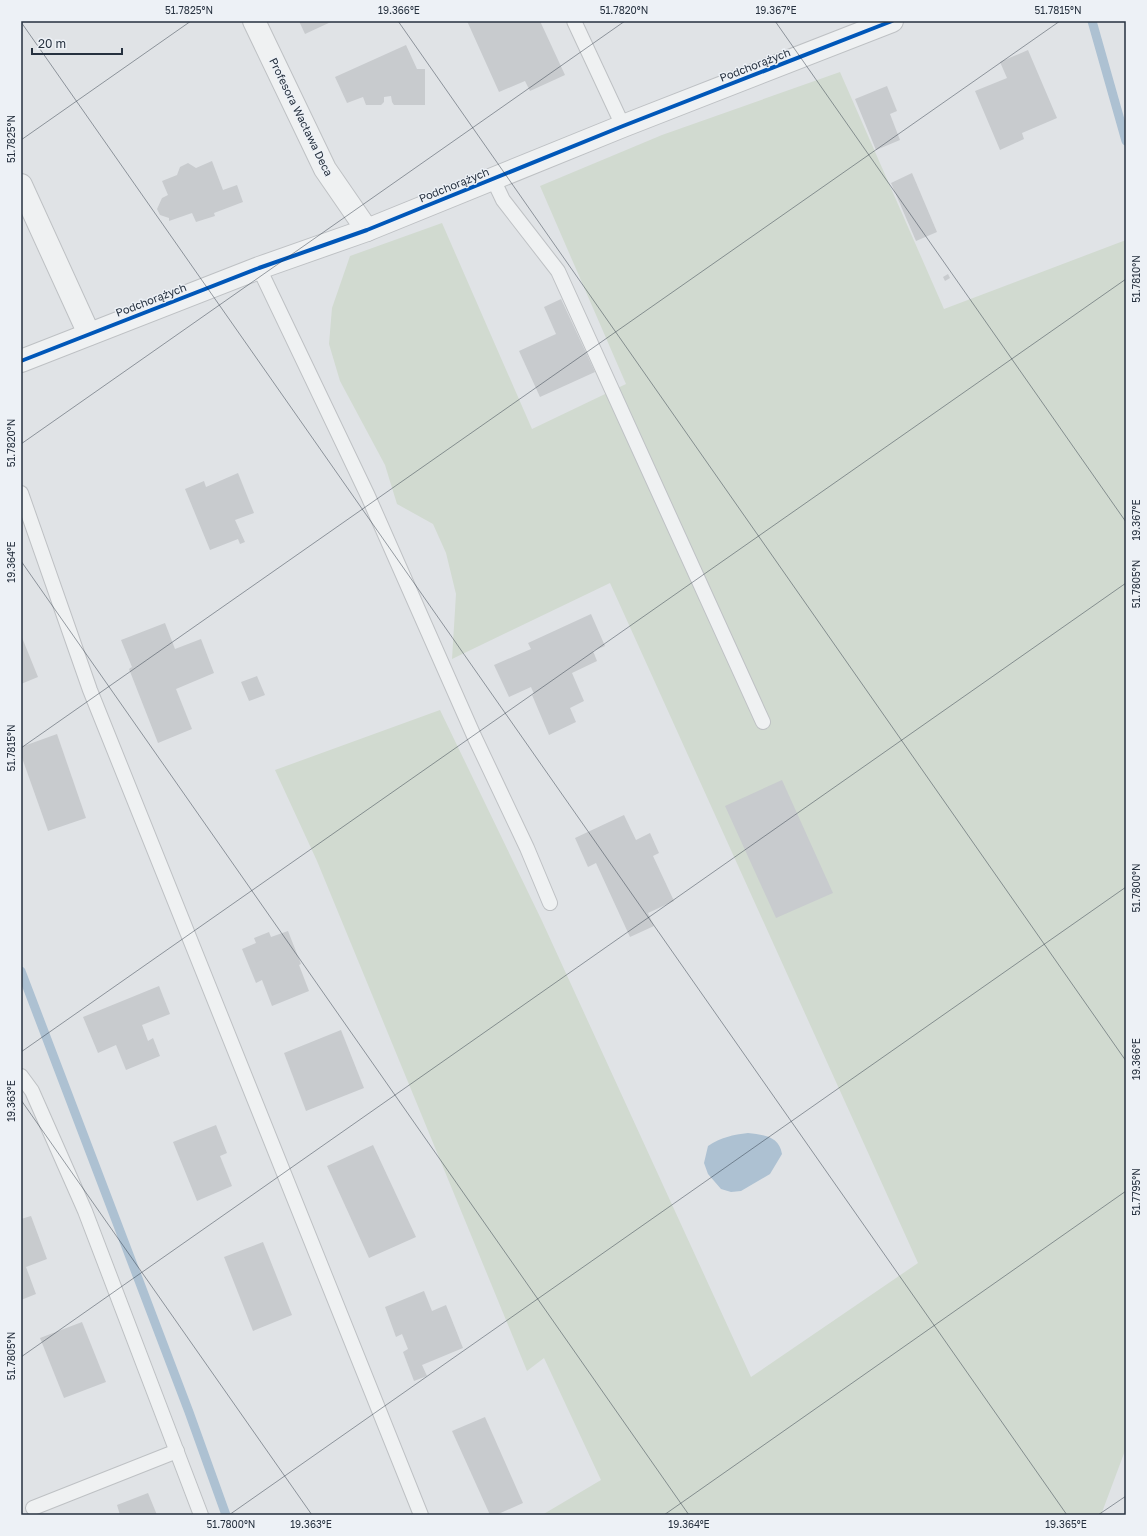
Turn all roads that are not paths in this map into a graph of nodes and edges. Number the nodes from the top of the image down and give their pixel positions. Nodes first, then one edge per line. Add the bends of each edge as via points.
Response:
1 (254, 21) edge
2 (574, 21) edge
3 (892, 21) edge
4 (623, 126) junction
5 (493, 179) junction
6 (21, 185) edge
7 (367, 230) junction
8 (259, 268) junction
9 (88, 334) junction
10 (21, 361) edge
11 (21, 493) edge
12 (763, 722) dead end
13 (550, 903) dead end
14 (21, 1076) edge
15 (177, 1451) junction
16 (33, 1508) dead end
17 (201, 1515) edge
18 (421, 1515) edge

1 - 7 street, Profesora Wacława Deca via 325,169
2 - 4 lane
3 - 4 street, Podchorążych
4 - 5 street, Podchorążych
5 - 7 street, Podchorążych
5 - 12 lane via 503,200 558,271
6 - 9 street
7 - 8 street, Podchorążych
8 - 9 street, Podchorążych
8 - 13 lane via 368,496
9 - 10 street, Podchorążych
11 - 18 lane via 90,690
14 - 15 lane via 32,1091 85,1211
15 - 16 lane
15 - 17 lane

